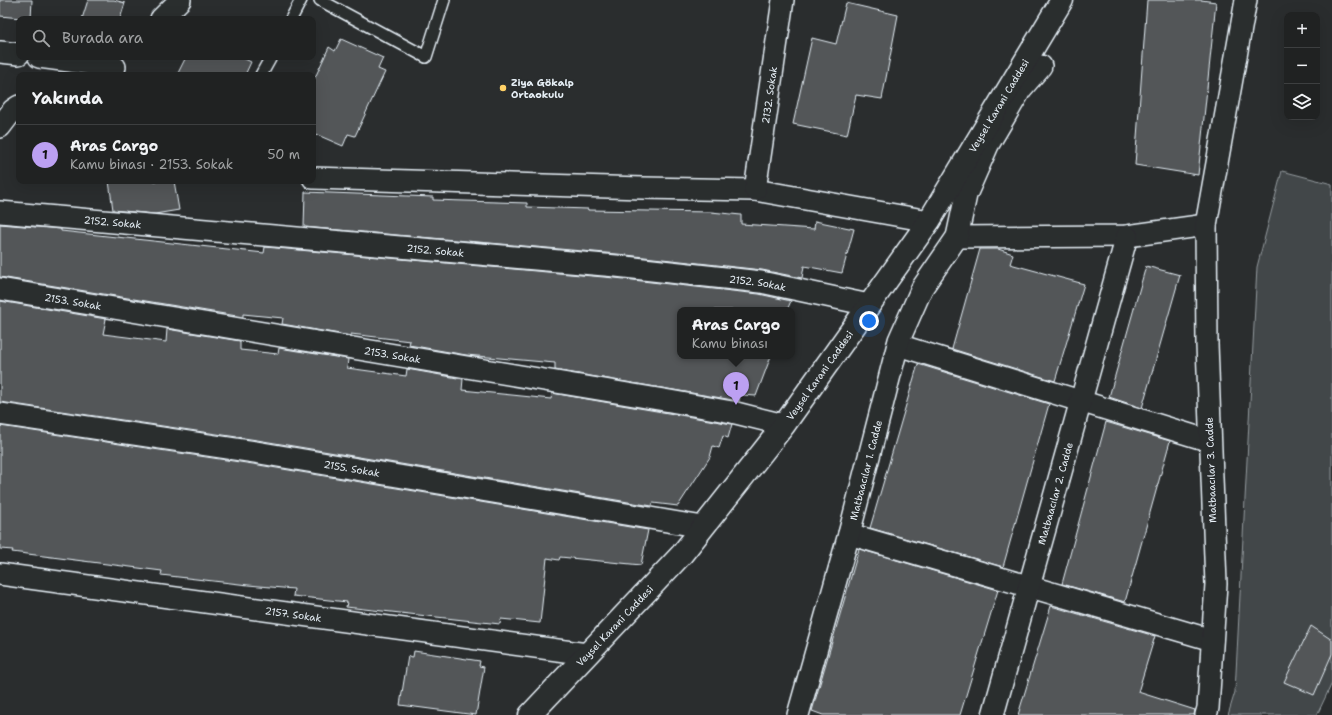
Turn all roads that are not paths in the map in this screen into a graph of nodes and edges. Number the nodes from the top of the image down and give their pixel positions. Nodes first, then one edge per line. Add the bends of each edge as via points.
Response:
1 (180, 0) edge
2 (301, 0) edge
3 (320, 0) edge
4 (444, 0) edge
5 (783, 0) edge
6 (1062, 0) edge
7 (1246, 0) edge
8 (164, 16) edge
9 (293, 16) edge
10 (0, 52) edge
11 (16, 54) edge
12 (87, 60) edge
13 (269, 60) edge
14 (119, 62) edge
15 (1041, 66) dead end
16 (94, 72) edge
17 (263, 72) edge
18 (16, 108) edge
19 (0, 127) edge
20 (316, 178) edge
21 (756, 190) junction
22 (0, 212) edge
23 (929, 221) junction
24 (1206, 225) junction
25 (1127, 236) junction
26 (957, 237) junction
27 (0, 289) edge
28 (869, 305) junction
29 (898, 344) junction
30 (1081, 401) junction
31 (0, 414) edge
32 (784, 425) junction
33 (1210, 441) junction
34 (703, 527) junction
35 (850, 534) junction
36 (0, 574) edge
37 (1029, 586) junction
38 (1212, 640) junction
39 (587, 654) junction
40 (530, 715) edge
41 (798, 715) edge
42 (993, 715) edge
43 (1206, 715) edge

1 - 8 street
2 - 9 lane
3 - 4 lane via 426,57
5 - 21 street, 2132. Sokak
6 - 23 main road, Veysel Karani Caddesi
7 - 24 street, Matbaacılar 3. Cadde
10 - 11 street
12 - 14 street
13 - 17 lane
14 - 16 street
15 - 26 street via 1021,89 988,145 966,195
18 - 19 street
20 - 21 street
21 - 23 street
22 - 28 street, 2152. Sokak via 624,267 761,282
23 - 28 main road, Veysel Karani Caddesi
24 - 25 street
24 - 33 street, Matbaacılar 3. Cadde
25 - 26 street
25 - 30 street, Matbaacılar 2. Cadde
26 - 29 street, Matbaacılar 1. Cadde via 922,288
27 - 32 street, 2153. Sokak via 670,401 732,412
28 - 32 main road, Veysel Karani Caddesi
29 - 30 street
29 - 35 street, Matbaacılar 1. Cadde
30 - 33 street
30 - 37 street, Matbaacılar 2. Cadde
31 - 34 street, 2155. Sokak via 255,452
32 - 34 main road, Veysel Karani Caddesi
33 - 38 street, Matbaacılar 3. Cadde via 1216,584
34 - 39 main road, Veysel Karani Caddesi via 682,554
35 - 37 street
35 - 41 street, Matbaacılar 1. Cadde
36 - 39 street, 2157. Sokak
37 - 38 street
37 - 42 street, Matbaacılar 2. Cadde
38 - 43 street, Matbaacılar 3. Cadde
39 - 40 main road, Veysel Karani Caddesi

